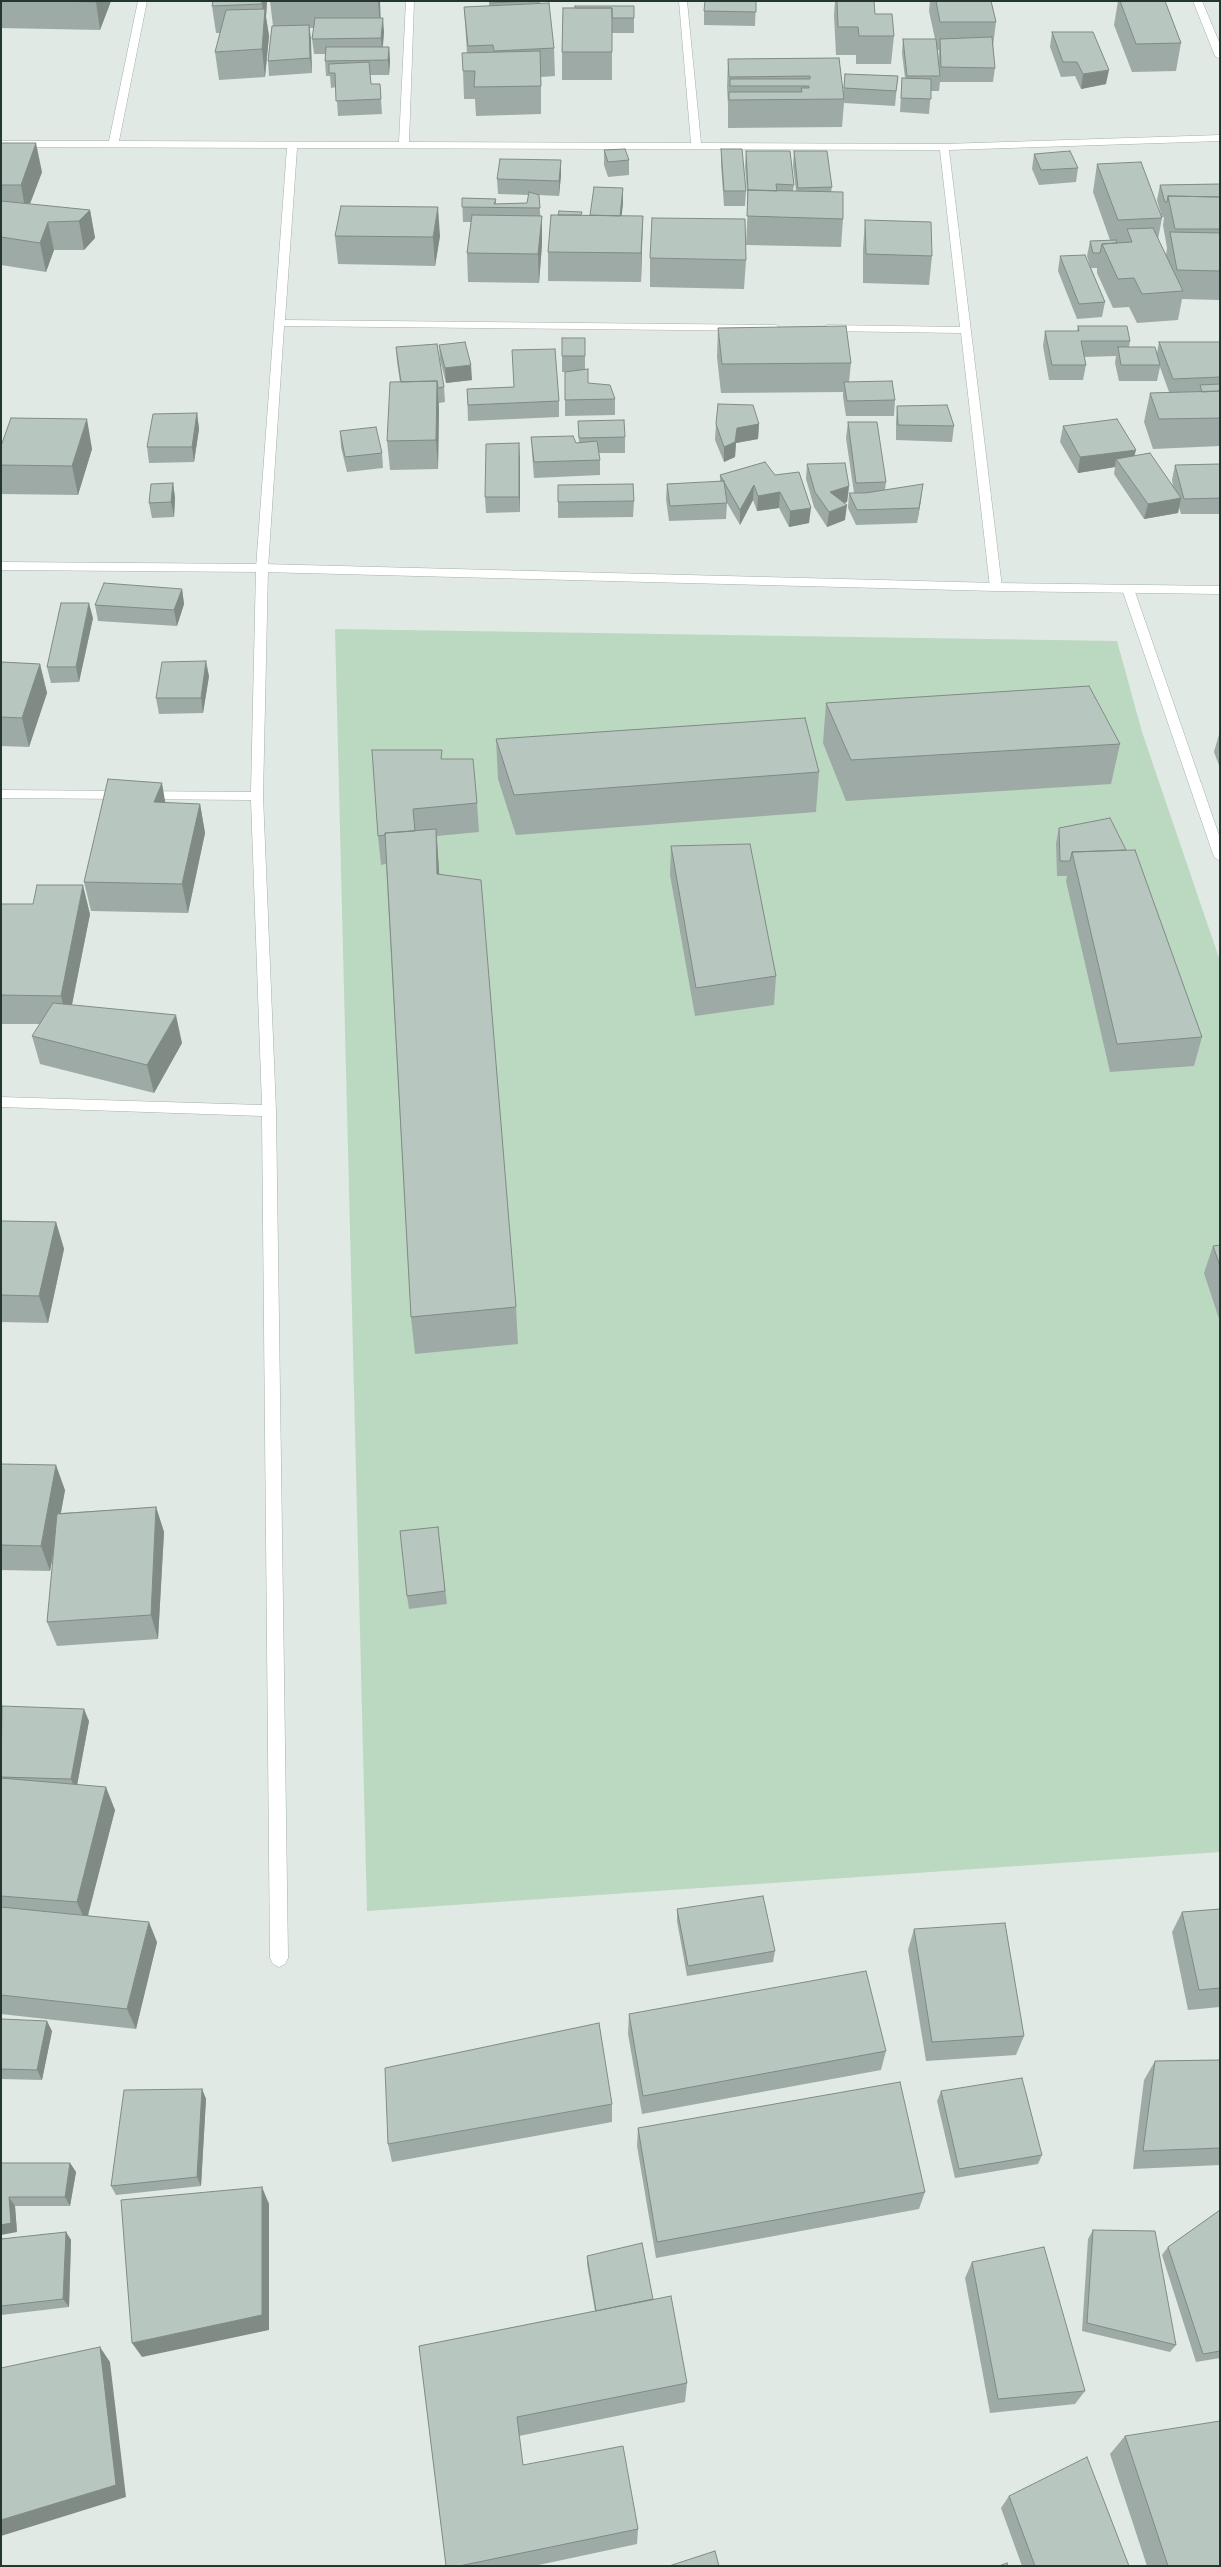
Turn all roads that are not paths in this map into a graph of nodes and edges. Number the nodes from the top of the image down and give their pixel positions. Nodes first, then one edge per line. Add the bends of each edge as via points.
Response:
1 (143, 1) edge
2 (410, 1) edge
3 (683, 1) edge
4 (1198, 1) edge
5 (1220, 56) edge
6 (1220, 138) edge
7 (1, 144) edge
8 (292, 144) junction
9 (696, 145) junction
10 (113, 146) junction
11 (404, 146) junction
12 (944, 147) junction
13 (280, 323) junction
14 (786, 328) edge
15 (816, 328) edge
16 (965, 330) junction
17 (1, 566) edge
18 (262, 568) junction
19 (996, 587) junction
20 (1128, 589) junction
21 (1220, 590) edge
22 (1, 794) edge
23 (257, 796) junction
24 (1220, 857) edge
25 (1, 1102) edge
26 (269, 1111) junction
27 (279, 1958) dead end

1 - 10 street
2 - 11 street
3 - 9 street
4 - 5 street
6 - 12 street
7 - 10 street
8 - 10 street
8 - 11 street
8 - 13 street
9 - 11 street
9 - 12 street
12 - 16 street
13 - 14 street
13 - 18 street
15 - 16 street
16 - 19 street
17 - 18 street
18 - 19 street
18 - 23 street
19 - 20 street
20 - 21 street
20 - 24 street
22 - 23 street
23 - 26 street
25 - 26 street
26 - 27 street

